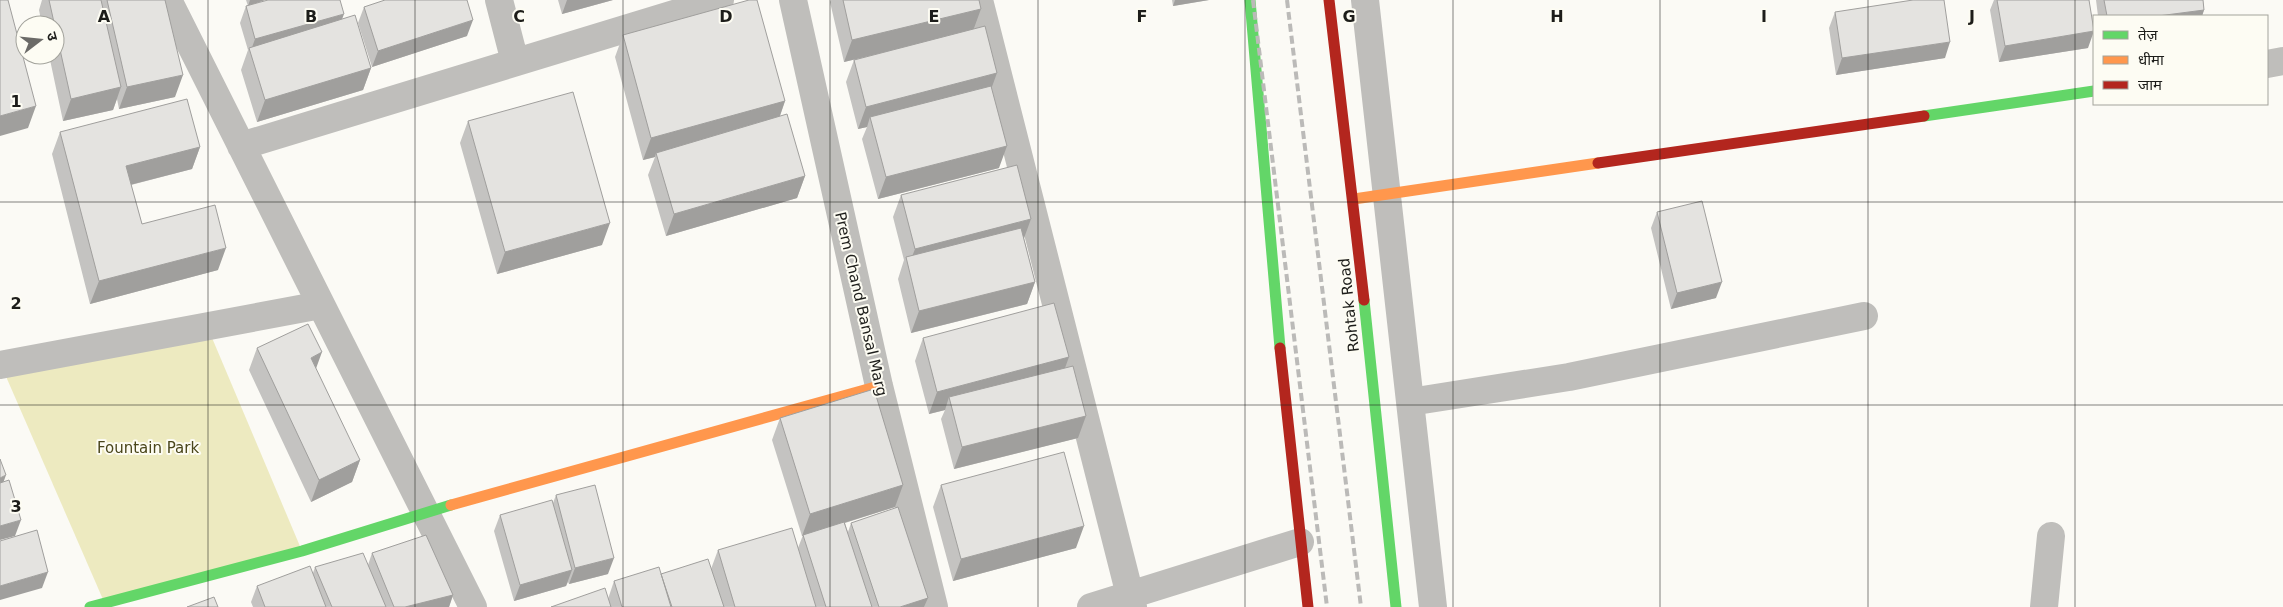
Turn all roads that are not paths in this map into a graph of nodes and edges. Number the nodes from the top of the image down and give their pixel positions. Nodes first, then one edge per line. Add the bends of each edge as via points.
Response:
1 (168, 0) edge
2 (500, 0) edge
3 (720, 0) edge
4 (793, 0) edge
5 (979, 0) edge
6 (1250, 0) edge
7 (1330, 0) edge
8 (1365, 0) edge
9 (2283, 61) edge
10 (515, 62) junction
11 (2268, 64) edge
12 (2093, 92) edge
13 (241, 146) junction
14 (1386, 193) junction
15 (1354, 199) junction
16 (321, 305) junction
17 (1864, 316) dead end
18 (0, 365) edge
19 (879, 386) junction
20 (1410, 402) junction
21 (426, 512) junction
22 (2051, 536) dead end
23 (1300, 542) junction
24 (1131, 601) edge
25 (90, 607) edge
26 (472, 607) edge
27 (934, 607) edge
28 (1092, 607) edge
29 (1308, 607) edge
30 (1396, 607) edge
31 (1433, 607) edge
32 (2044, 607) edge

1 - 13 street
2 - 10 street
3 - 10 street
4 - 19 street, Prem Chand Bansal Marg
5 - 24 street
6 - 23 street
7 - 15 street, Rohtak Road
8 - 14 street
9 - 11 street
10 - 13 street
12 - 14 street
13 - 16 street
14 - 15 street
14 - 20 street
15 - 30 street, Rohtak Road
16 - 18 street
16 - 21 street
17 - 20 street via 1569,377
19 - 21 street
19 - 27 street, Prem Chand Bansal Marg
20 - 31 street
21 - 25 street via 302,551
21 - 26 street
22 - 32 street
23 - 24 street
23 - 29 street
24 - 28 street

